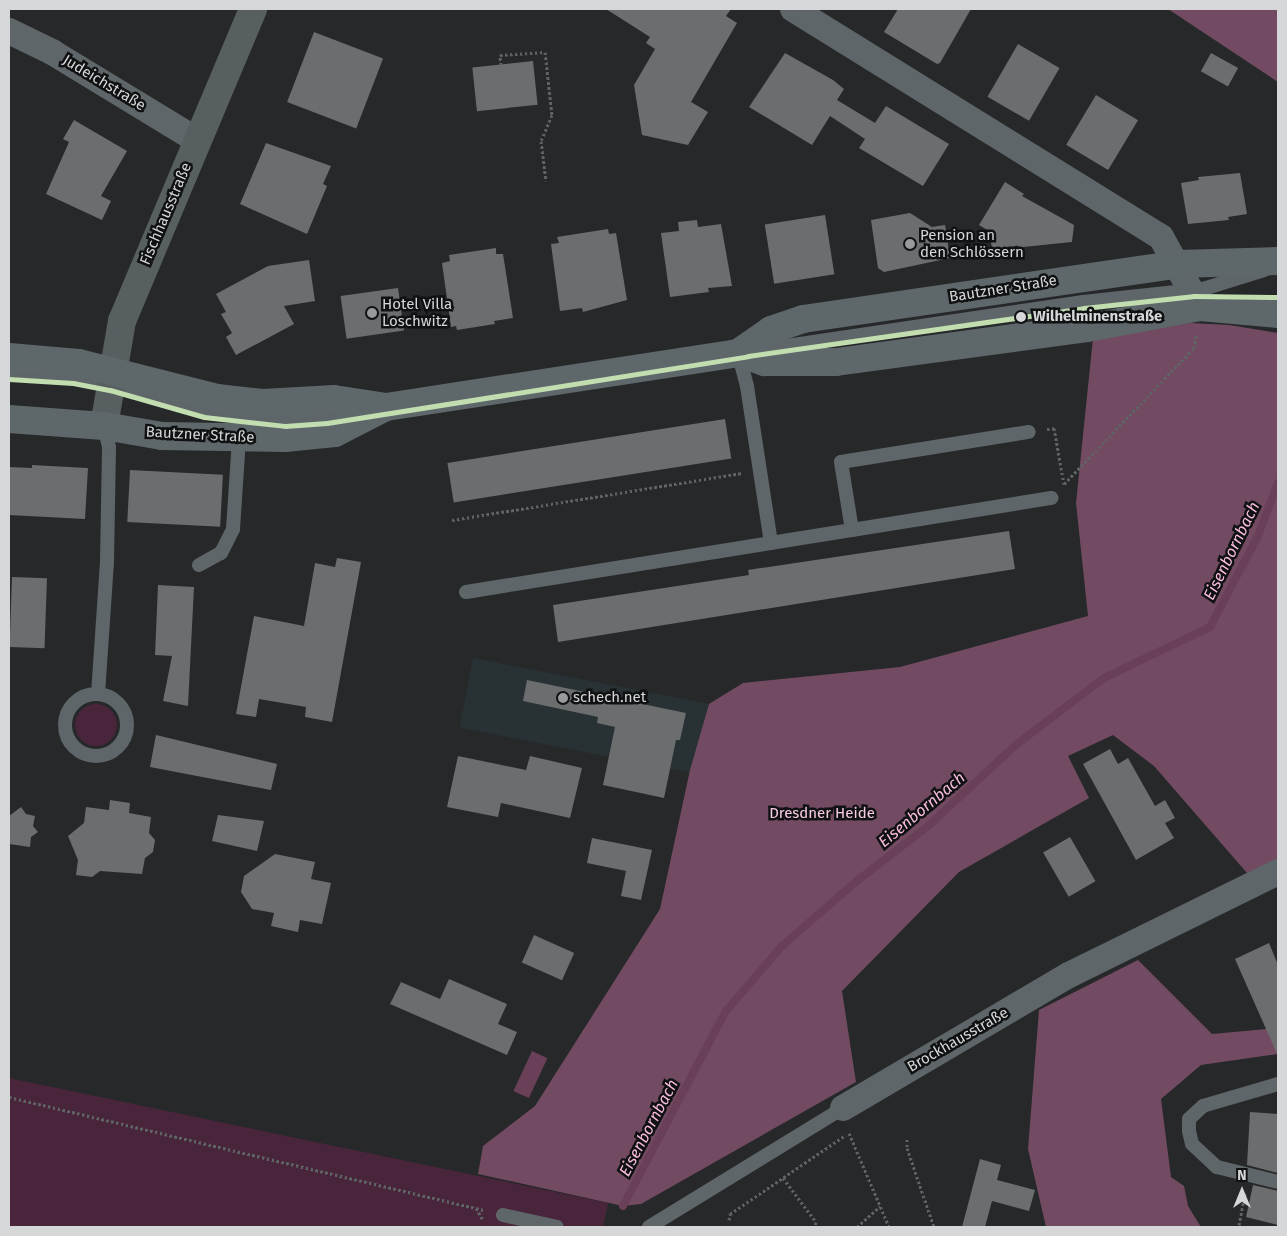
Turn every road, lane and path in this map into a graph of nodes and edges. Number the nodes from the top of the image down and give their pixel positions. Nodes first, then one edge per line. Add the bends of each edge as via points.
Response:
1 (253, 9) edge
2 (793, 9) edge
3 (9, 31) edge
4 (501, 65) dead end
5 (197, 140) junction
6 (546, 181) dead end
7 (1278, 261) edge
8 (1178, 264) junction
9 (1278, 265) edge
10 (1147, 294) junction
11 (1196, 299) junction
12 (1278, 314) edge
13 (738, 354) junction
14 (9, 357) edge
15 (9, 372) edge
16 (112, 377) junction
17 (386, 407) junction
18 (9, 419) edge
19 (104, 426) junction
20 (1029, 432) joint
21 (239, 438) junction
22 (745, 473) dead end
23 (1064, 484) junction
24 (1051, 498) joint
25 (452, 520) dead end
26 (852, 530) junction
27 (772, 543) junction
28 (199, 565) dead end
29 (466, 592) dead end
30 (98, 694) junction
31 (1278, 872) edge
32 (1278, 1084) edge
33 (9, 1097) edge
34 (850, 1118) junction
35 (849, 1133) junction
36 (907, 1139) dead end
37 (1248, 1176) junction
38 (783, 1178) junction
39 (1278, 1182) edge
40 (880, 1206) junction
41 (503, 1215) joint
42 (729, 1220) dead end
43 (1239, 1225) dead end
44 (557, 1227) edge
45 (649, 1227) edge
46 (815, 1227) edge
47 (857, 1227) edge
48 (889, 1227) edge
49 (934, 1227) edge

1 - 5 main road, Fischhausstraße
2 - 8 street via 1161,238
3 - 5 street, Judeichstraße via 52,52
4 - 6 path via 500,55 545,52 552,115 541,142
5 - 16 main road, Fischhausstraße via 122,321
7 - 8 main road, Bautzner Straße
8 - 11 street
8 - 13 main road, Bautzner Straße via 803,319 771,330
9 - 11 lane via 1226,283
10 - 11 lane
10 - 11 lane
10 - 13 lane
11 - 12 main road, Bautzner Straße
11 - 13 main road, Bautzner Straße via 1087,328 836,362 764,362
11 - 23 path via 1194,348
13 - 17 main road, Bautzner Straße
13 - 27 lane via 747,386
14 - 16 main road, Bautzner Straße via 79,363
15 - 16 lane
16 - 17 main road, Bautzner Straße via 217,398 263,403 334,399
16 - 19 main road, Fischhausstraße
17 - 21 main road, Bautzner Straße via 336,433
18 - 19 main road, Bautzner Straße
19 - 21 main road, Bautzner Straße via 162,436
19 - 30 lane via 109,447 107,562
20 - 23 path via 1054,428
20 - 26 lane via 841,462
21 - 28 lane via 233,529 221,553
22 - 25 path
23 - 24 path
24 - 26 lane
26 - 27 lane
27 - 29 lane
30 - 30 lane via 118,702 128,721 127,732 119,746 106,755 96,756 86,754 70,742 65,724 72,705
31 - 34 street, Brockhausstraße via 1069,976
32 - 37 lane via 1211,1103 1189,1119 1192,1144 1198,1152 1216,1167
33 - 41 path
34 - 35 path
34 - 45 lane, Brockhausstraße
35 - 38 path
35 - 40 path
36 - 49 path via 907,1148
37 - 39 lane
37 - 43 path
38 - 42 path via 730,1214
38 - 46 path via 816,1222
40 - 47 path
40 - 48 path
41 - 44 lane

